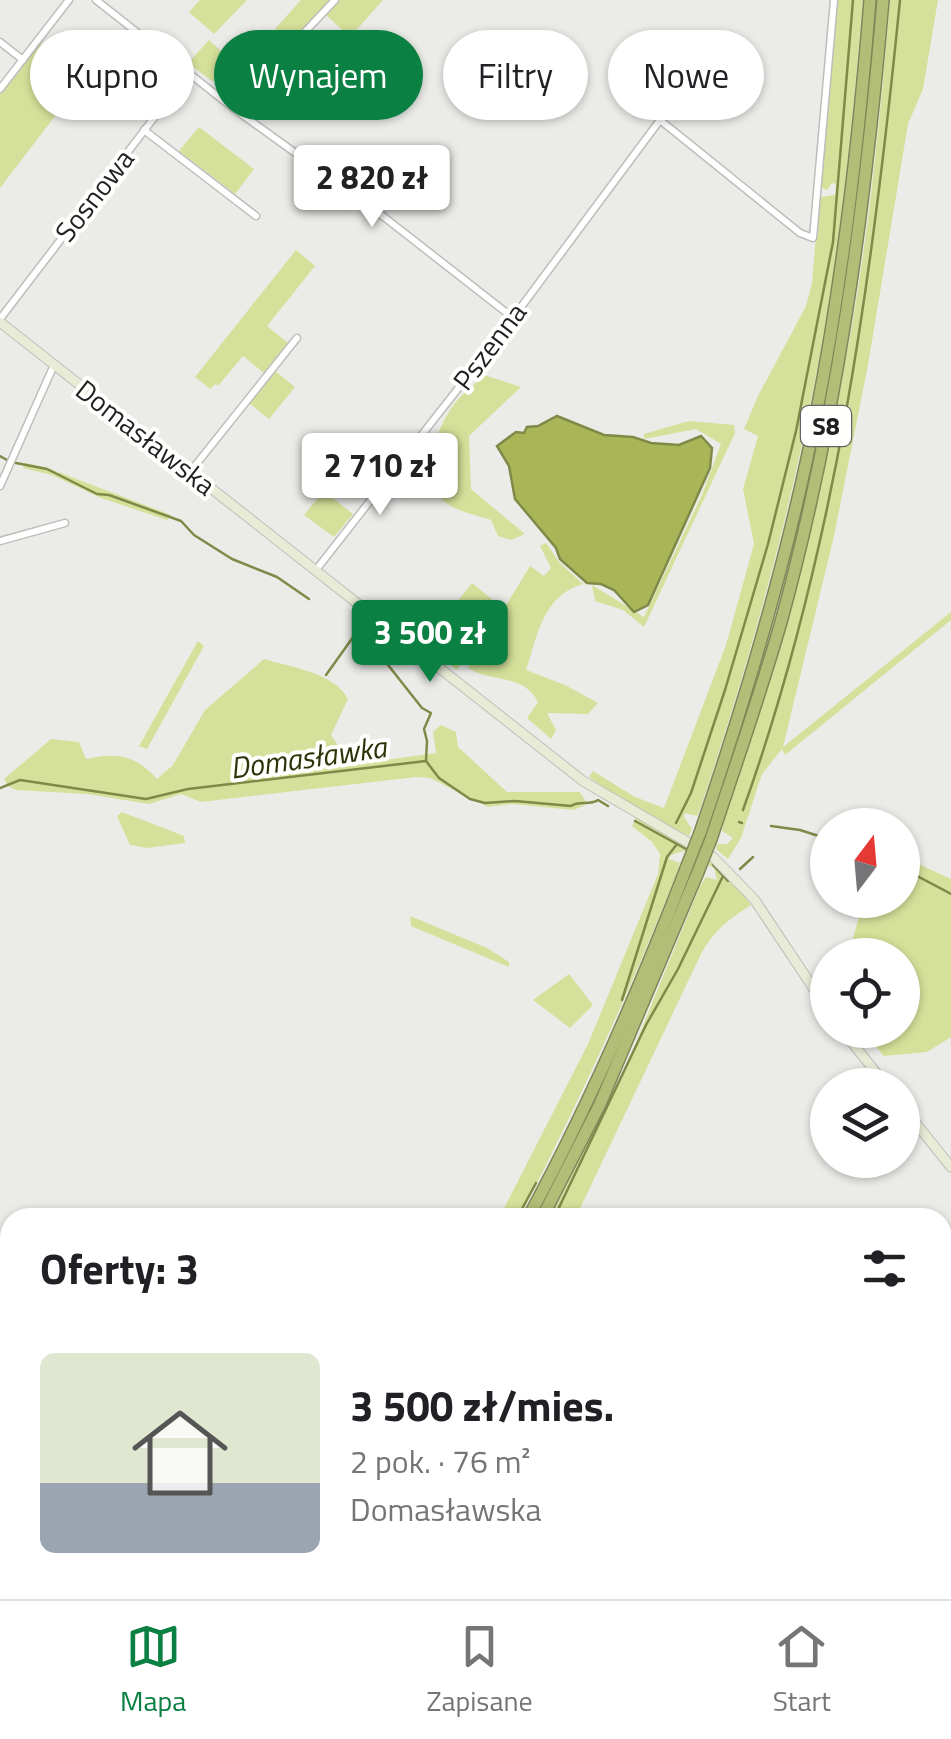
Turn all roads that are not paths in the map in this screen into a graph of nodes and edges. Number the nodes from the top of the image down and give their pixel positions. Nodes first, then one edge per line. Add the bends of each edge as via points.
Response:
1 (69, 0) edge
2 (96, 0) edge
3 (334, 0) edge
4 (834, 0) edge
5 (870, 0) edge
6 (882, 0) edge
7 (135, 30) edge
8 (306, 30) edge
9 (0, 42) edge
10 (23, 60) junction
11 (194, 76) edge
12 (0, 88) edge
13 (214, 92) edge
14 (152, 120) edge
15 (248, 120) edge
16 (144, 130) junction
17 (256, 216) dead end
18 (512, 317) junction
19 (0, 321) edge
20 (298, 338) dead end
21 (54, 365) junction
22 (190, 472) junction
23 (0, 486) edge
24 (64, 522) dead end
25 (0, 541) edge
26 (316, 570) junction
27 (705, 836) junction
28 (693, 869) junction
29 (810, 983) edge
30 (857, 1048) edge
31 (873, 1068) edge
32 (920, 1128) edge
33 (951, 1167) edge
34 (533, 1208) edge
35 (547, 1208) edge

1 - 10 street
2 - 7 street
3 - 8 street
4 - 18 street, Pszenna via 813,238 660,120
5 - 27 highway, S8 via 848,225 816,418
6 - 27 highway, S8 via 863,206 827,424 781,622
9 - 10 street
10 - 12 street
11 - 13 street
14 - 16 street, Sosnowa
15 - 18 street
16 - 17 street
16 - 19 street, Sosnowa
18 - 26 street, Pszenna
19 - 21 street, Domasławska
20 - 22 street
21 - 22 street, Domasławska
21 - 23 street
22 - 26 street, Domasławska
24 - 25 street
26 - 29 street, Domasławska via 583,780 714,857 742,883
27 - 28 highway, S8, bridge
28 - 34 highway, S8
28 - 35 highway, S8 via 600,1104
30 - 31 street
32 - 33 street

